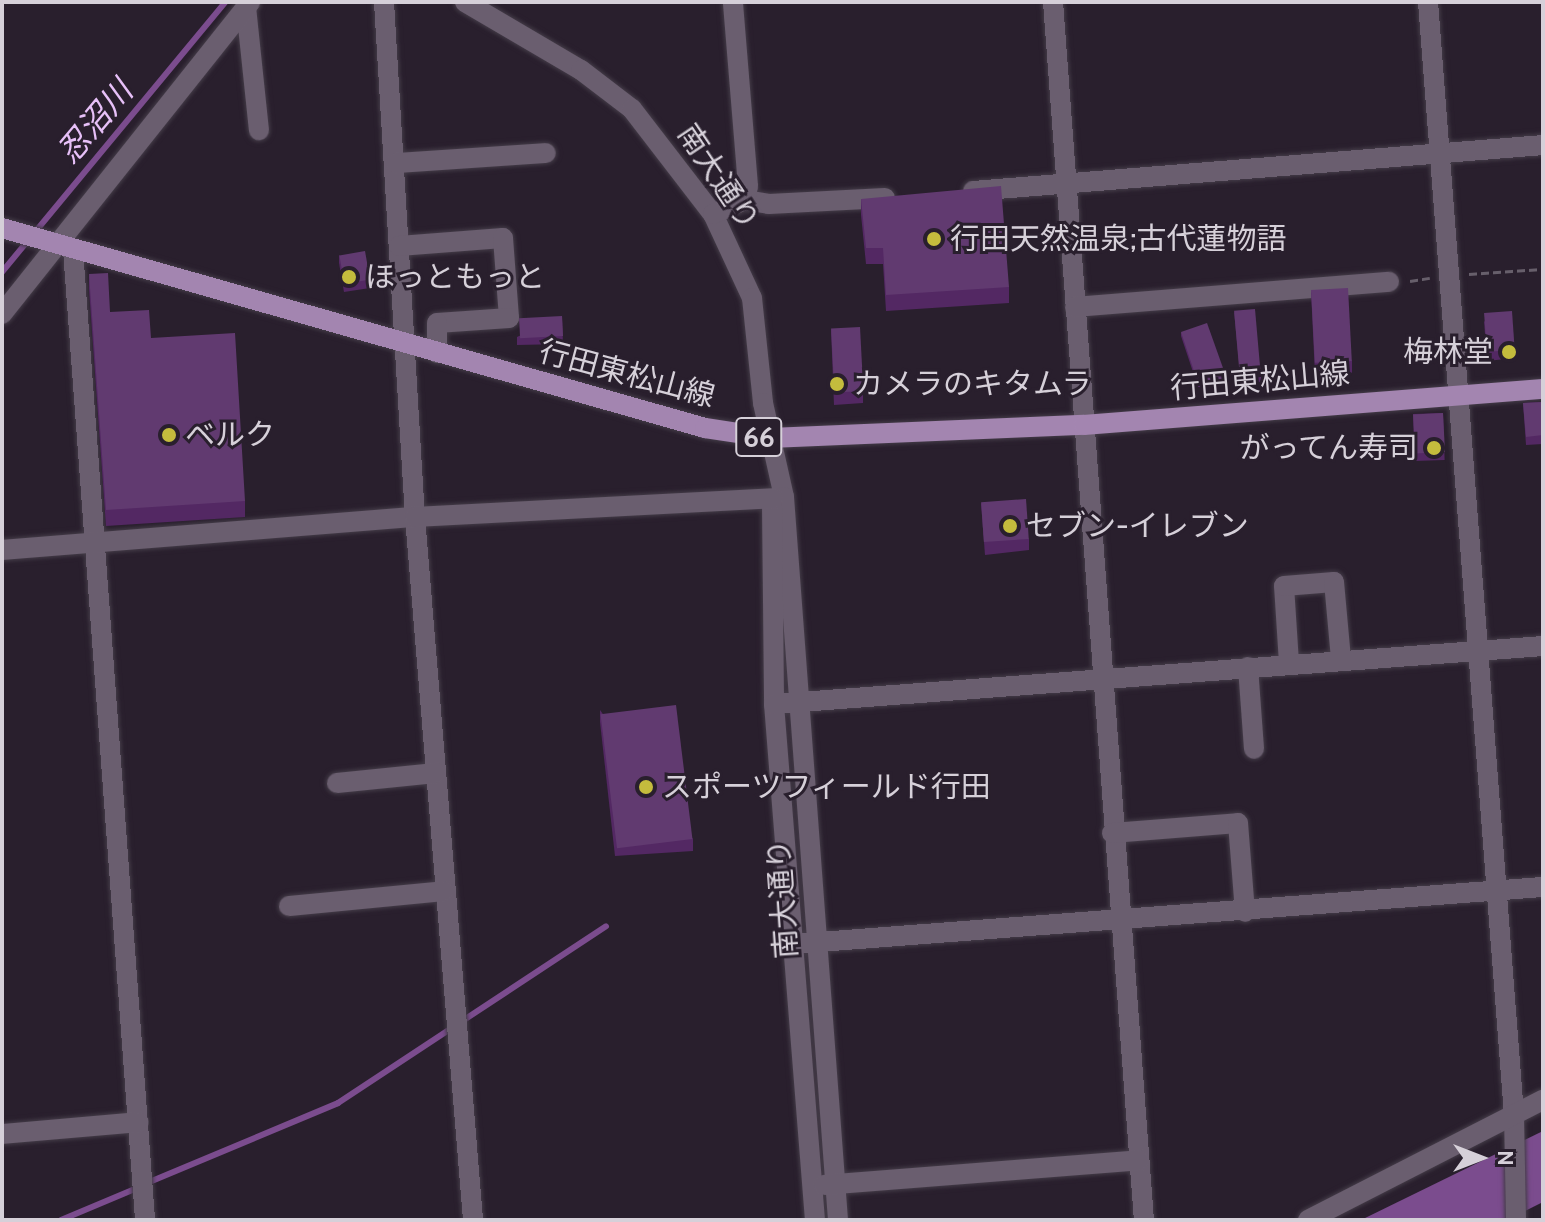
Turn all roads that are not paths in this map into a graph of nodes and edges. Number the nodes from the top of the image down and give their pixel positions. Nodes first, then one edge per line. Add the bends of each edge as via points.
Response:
1 (384, 2) edge
2 (733, 2) edge
3 (1053, 2) edge
4 (1428, 2) edge
5 (473, 4) edge
6 (248, 5) edge
7 (259, 130) dead end
8 (1543, 145) edge
9 (546, 153) dead end
10 (1440, 154) junction
11 (396, 163) junction
12 (1065, 183) junction
13 (946, 194) edge
14 (902, 197) edge
15 (745, 200) junction
16 (713, 214) junction
17 (2, 228) edge
18 (399, 246) junction
19 (65, 248) junction
20 (1389, 282) road end
21 (1075, 307) junction
22 (2, 314) edge
23 (403, 343) junction
24 (437, 353) junction
25 (1543, 389) edge
26 (1459, 396) junction
27 (1084, 425) junction
28 (770, 438) junction
29 (774, 488) junction
30 (415, 517) junction
31 (93, 543) junction
32 (2, 550) edge
33 (1543, 646) edge
34 (1477, 652) junction
35 (1341, 659) junction
36 (1289, 663) junction
37 (1248, 667) junction
38 (1101, 677) junction
39 (799, 701) junction
40 (774, 704) junction
41 (1254, 749) dead end
42 (435, 773) junction
43 (337, 783) dead end
44 (1112, 833) junction
45 (1543, 887) edge
46 (444, 891) junction
47 (1497, 891) junction
48 (289, 906) dead end
49 (1245, 912) junction
50 (1120, 919) junction
51 (817, 942) junction
52 (793, 944) junction
53 (1543, 1100) edge
54 (1514, 1121) junction
55 (138, 1122) junction
56 (2, 1134) edge
57 (1139, 1160) junction
58 (835, 1184) junction
59 (812, 1185) junction
60 (145, 1220) edge
61 (473, 1220) edge
62 (815, 1220) edge
63 (838, 1220) edge
64 (1144, 1220) edge
65 (1308, 1220) edge
66 (1516, 1220) edge

1 - 11 street
2 - 15 street
3 - 12 street
4 - 10 street
5 - 16 street, 南大通り via 581,70 632,109
6 - 7 street
6 - 19 street
8 - 10 street
9 - 11 street
10 - 12 street
10 - 26 street
11 - 18 street
12 - 13 street
12 - 21 street
14 - 15 street via 779,204
15 - 16 street
16 - 28 street, 南大通り via 752,298
17 - 19 main road, 行田東松山線 / 66
18 - 23 street
18 - 24 street via 503,238 509,318 437,323
19 - 22 street
19 - 23 main road, 行田東松山線 / 66
19 - 31 street
20 - 21 street
21 - 27 street
23 - 24 main road, 行田東松山線 / 66
23 - 30 street
24 - 28 main road, 行田東松山線 / 66 via 705,428
25 - 26 main road, 行田東松山線 / 66
26 - 27 main road, 行田東松山線 / 66
26 - 34 street
27 - 28 main road, 行田東松山線 / 66
27 - 38 street
28 - 29 street, 南大通り
29 - 30 street
29 - 39 street, 南大通り via 784,497
29 - 40 street, 南大通り
30 - 31 street
30 - 42 street
31 - 32 street
31 - 55 street
33 - 34 street
34 - 35 street
34 - 47 street
35 - 36 street
35 - 36 street via 1334,582 1284,586
36 - 37 street
37 - 38 street
37 - 41 street
38 - 39 street
38 - 44 street
39 - 40 street
39 - 51 street, 南大通り
40 - 52 street, 南大通り
42 - 43 street
42 - 46 street
44 - 49 street via 1238,823
44 - 50 street
45 - 47 street
46 - 48 street
46 - 61 street
47 - 49 street
47 - 54 street
49 - 50 street
50 - 51 street
50 - 57 street
51 - 52 street
51 - 58 street, 南大通り
52 - 59 street, 南大通り
53 - 54 street
54 - 65 street
54 - 66 street
55 - 56 street
55 - 60 street
57 - 58 street
57 - 64 street
58 - 59 street
58 - 63 street, 南大通り
59 - 62 street, 南大通り

